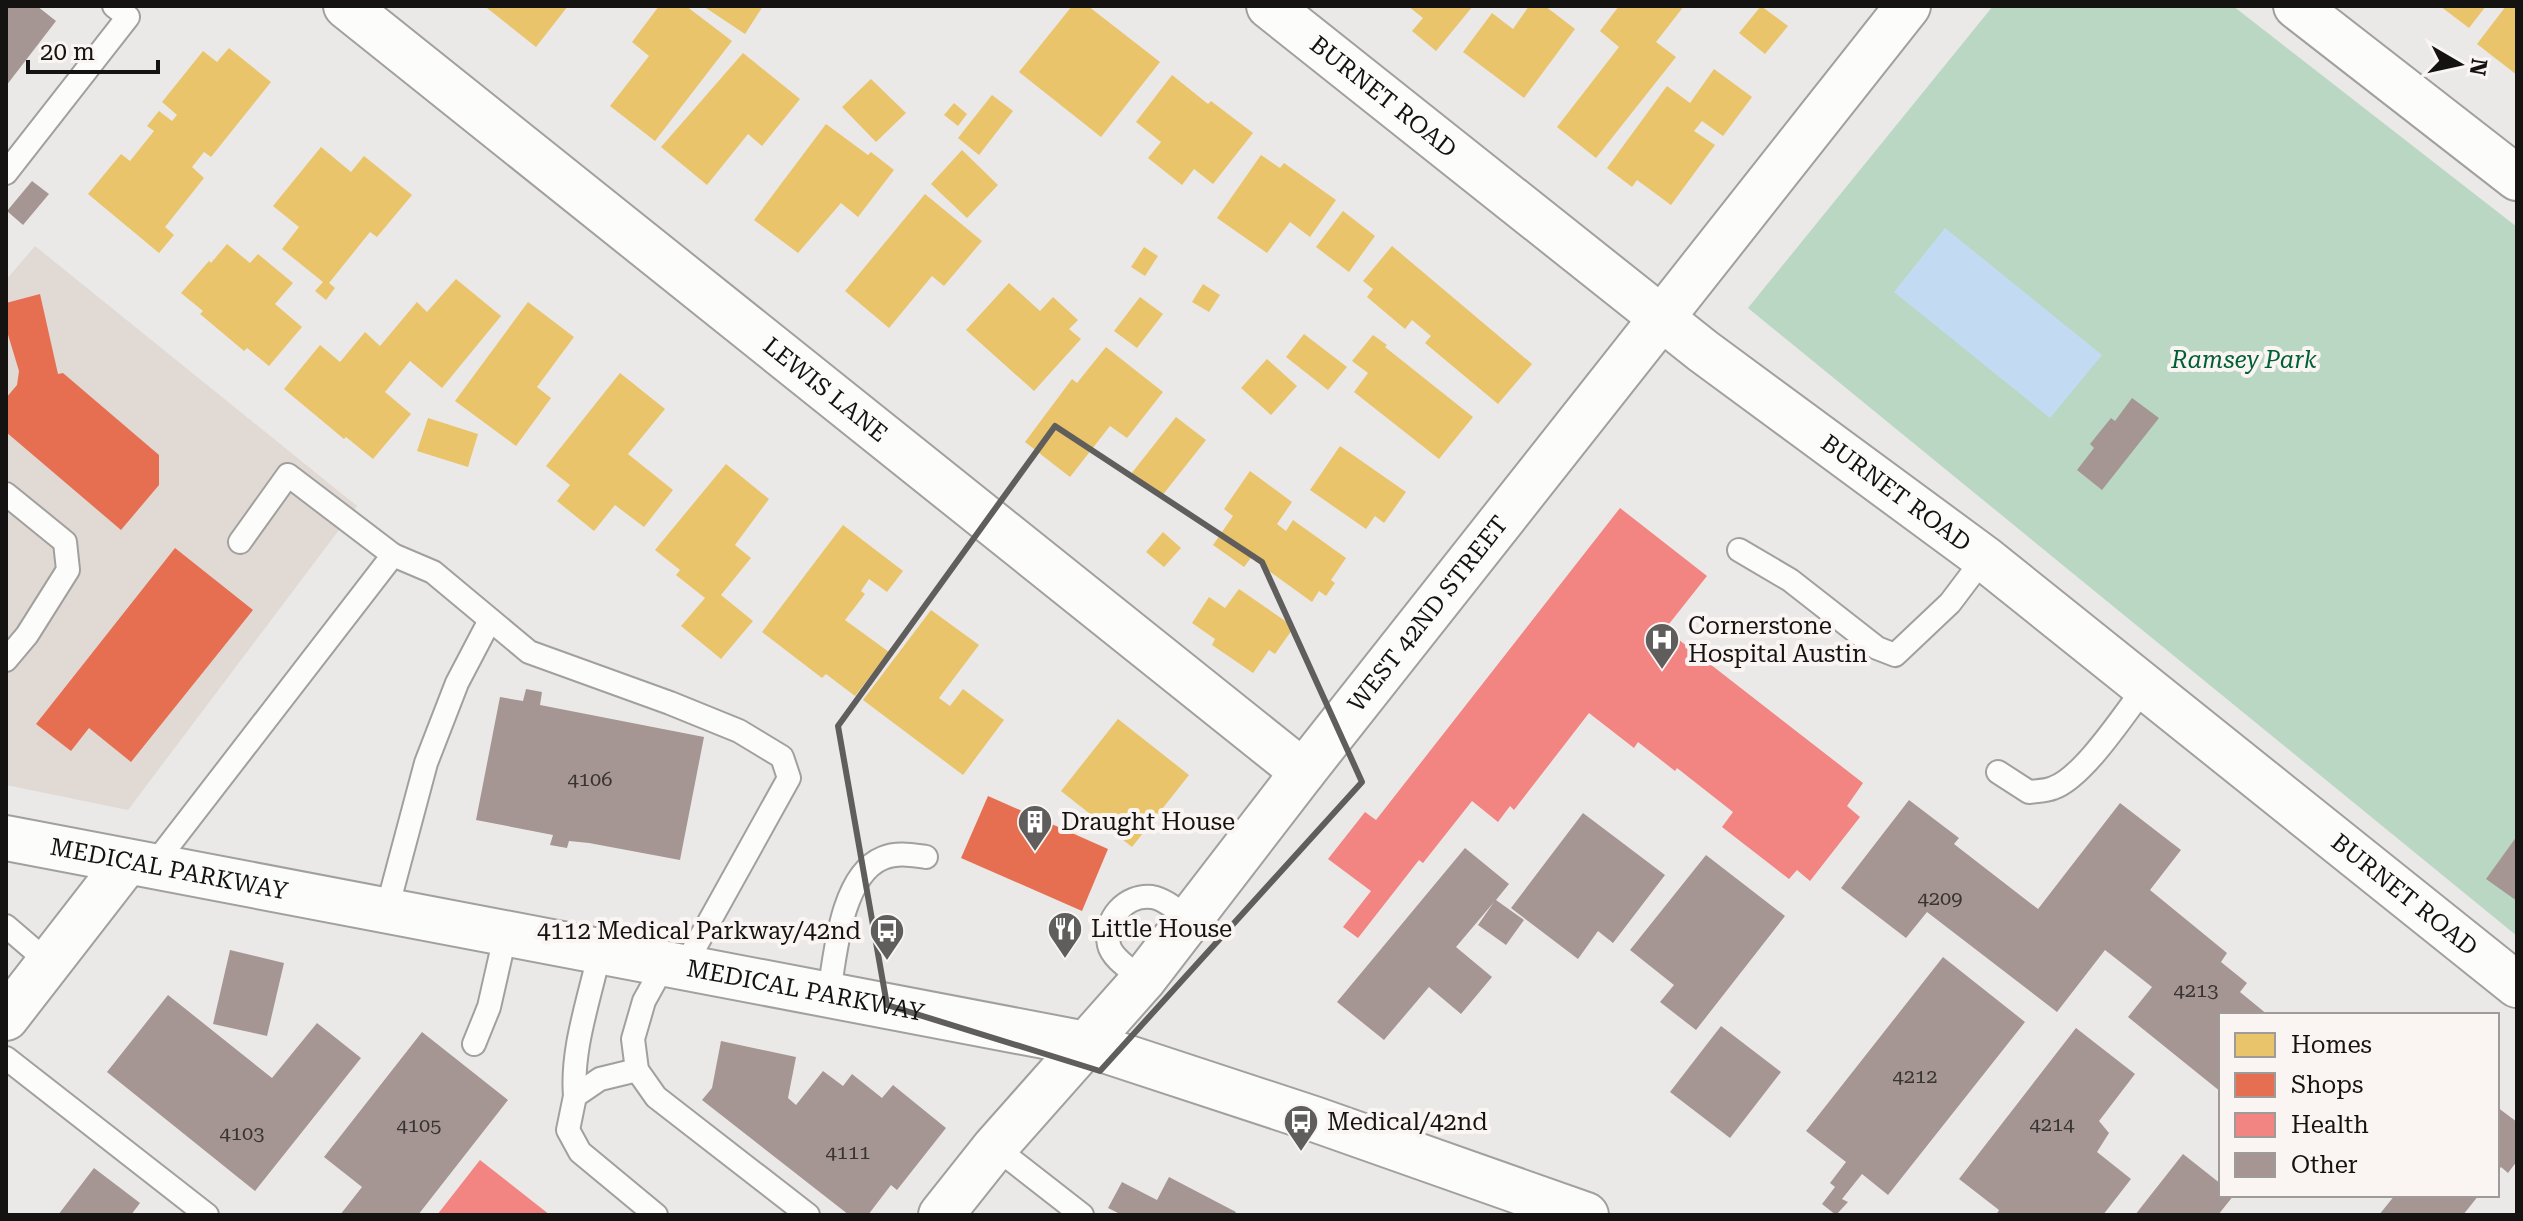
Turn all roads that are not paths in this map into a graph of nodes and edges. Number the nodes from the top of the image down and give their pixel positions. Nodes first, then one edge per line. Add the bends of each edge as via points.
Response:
1 (346, 6) edge
2 (1269, 6) edge
3 (1908, 6) edge
4 (2296, 6) edge
5 (127, 10) edge
6 (6, 173) edge
7 (2517, 178) edge
8 (1662, 317) junction
9 (6, 494) edge
10 (240, 542) dead end
11 (1739, 550) dead end
12 (393, 555) junction
13 (1984, 558) junction
14 (490, 620) junction
15 (6, 660) edge
16 (2145, 687) junction
17 (1303, 772) junction
18 (1998, 772) dead end
19 (6, 838) edge
20 (926, 857) dead end
21 (139, 864) junction
22 (387, 909) junction
23 (1189, 919) junction
24 (6, 926) edge
25 (506, 932) junction
26 (600, 950) junction
27 (49, 963) junction
28 (674, 965) junction
29 (1143, 980) junction
30 (2517, 985) edge
31 (829, 994) junction
32 (6, 1018) edge
33 (474, 1044) dead end
34 (1086, 1044) junction
35 (6, 1058) edge
36 (637, 1070) junction
37 (575, 1096) junction
38 (995, 1147) junction
39 (207, 1215) edge
40 (656, 1215) edge
41 (808, 1215) edge
42 (941, 1215) edge
43 (1082, 1215) edge
44 (1586, 1215) edge

1 - 17 street, LEWIS LANE
2 - 8 street, BURNET ROAD
3 - 8 street, WEST 42ND STREET
4 - 7 street
5 - 6 lane
8 - 13 street, BURNET ROAD
8 - 17 street, WEST 42ND STREET
9 - 15 lane via 65,542 68,570
10 - 12 lane via 288,475
11 - 13 lane via 1790,580 1877,648 1895,655 1950,603
12 - 14 lane via 433,572
12 - 21 lane
13 - 16 street, BURNET ROAD
14 - 22 lane via 457,683 426,763
14 - 28 lane via 529,652 739,731 782,757 789,778
16 - 18 lane via 2067,781 2029,792
16 - 30 street, BURNET ROAD
17 - 23 street, WEST 42ND STREET
19 - 21 street, MEDICAL PARKWAY
20 - 31 lane via 905,853 881,858 864,874 840,928
21 - 22 street, MEDICAL PARKWAY
21 - 27 street
22 - 25 street, MEDICAL PARKWAY
23 - 29 street, WEST 42ND STREET
23 - 29 lane via 1153,897 1129,900 1114,916 1108,944
24 - 27 lane
25 - 26 street, MEDICAL PARKWAY
25 - 33 lane via 489,1007
26 - 28 street, MEDICAL PARKWAY
26 - 37 lane via 573,1074
27 - 32 street
28 - 31 street, MEDICAL PARKWAY
28 - 36 lane via 644,1001 633,1039
29 - 34 street, WEST 42ND STREET
31 - 34 street, MEDICAL PARKWAY
34 - 38 street, WEST 42ND STREET
34 - 44 street, MEDICAL PARKWAY
35 - 39 lane
36 - 37 lane via 600,1079
36 - 41 lane via 656,1097
37 - 40 lane via 568,1130 580,1152
38 - 42 street, WEST 42ND STREET
38 - 43 lane

